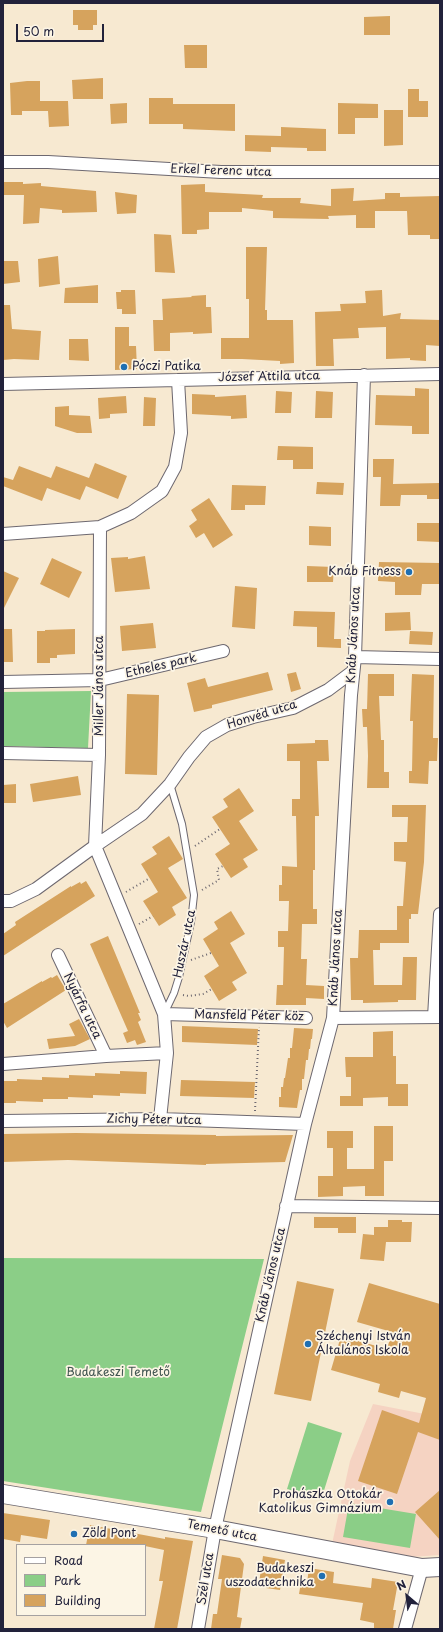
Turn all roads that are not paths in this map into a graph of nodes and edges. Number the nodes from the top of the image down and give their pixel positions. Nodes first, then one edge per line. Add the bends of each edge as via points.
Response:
1 (3, 162) edge
2 (440, 172) edge
3 (440, 374) edge
4 (364, 375) junction
5 (178, 380) junction
6 (3, 384) edge
7 (100, 527) junction
8 (3, 534) edge
9 (223, 651) dead end
10 (355, 657) junction
11 (440, 659) edge
12 (352, 672) junction
13 (100, 680) junction
14 (3, 682) edge
15 (328, 690) junction
16 (351, 695) junction
17 (3, 753) edge
18 (99, 755) junction
19 (170, 784) junction
20 (95, 846) junction
21 (3, 901) edge
22 (440, 914) edge
23 (58, 955) dead end
24 (164, 1014) junction
25 (437, 1017) edge
26 (306, 1018) dead end
27 (333, 1018) junction
28 (167, 1054) junction
29 (106, 1056) junction
30 (3, 1064) edge
31 (160, 1119) junction
32 (3, 1121) edge
33 (305, 1124) junction
34 (286, 1206) junction
35 (440, 1208) edge
36 (3, 1494) edge
37 (215, 1529) junction
38 (440, 1566) edge
39 (422, 1568) junction
40 (198, 1629) edge
41 (405, 1629) edge

1 - 2 street, Erkel Ferenc utca via 48,162 221,172
3 - 4 street, József Attila utca
4 - 5 street, József Attila utca
4 - 10 street, Knáb János utca
5 - 6 street, József Attila utca
5 - 7 street via 181,433 175,467 162,491 131,513
7 - 8 street
7 - 13 street, Miller János utca
9 - 13 street, Etheles park
10 - 11 street
10 - 12 street, Knáb János utca
12 - 15 street, Honvéd utca
12 - 16 street, Knáb János utca
13 - 14 street, Etheles park
13 - 18 street, Miller János utca
15 - 16 street
15 - 19 street, Honvéd utca via 293,708 227,725 206,737
16 - 27 street, Knáb János utca
17 - 18 street
18 - 20 street, Miller János utca
19 - 20 street, Honvéd utca via 142,814
19 - 24 lane, Huszár utca via 182,824 194,895 191,922 174,993
20 - 21 street, Honvéd utca via 36,889 11,901
20 - 24 street, Huszár utca
22 - 25 street
23 - 29 street, Nyárfa utca
24 - 26 street, Mansfeld Péter köz
24 - 28 street, Huszár utca
25 - 27 street
27 - 33 street, Knáb János utca
28 - 29 street
28 - 31 street, Huszár utca
29 - 30 street
31 - 32 street, Zichy Péter utca
31 - 33 street, Zichy Péter utca
33 - 34 street, Knáb János utca
34 - 35 street
34 - 37 street, Knáb János utca
36 - 37 main road, Temető utca
37 - 39 main road, Temető utca
37 - 40 street, Szél utca
38 - 39 main road, Temető utca
39 - 41 street

